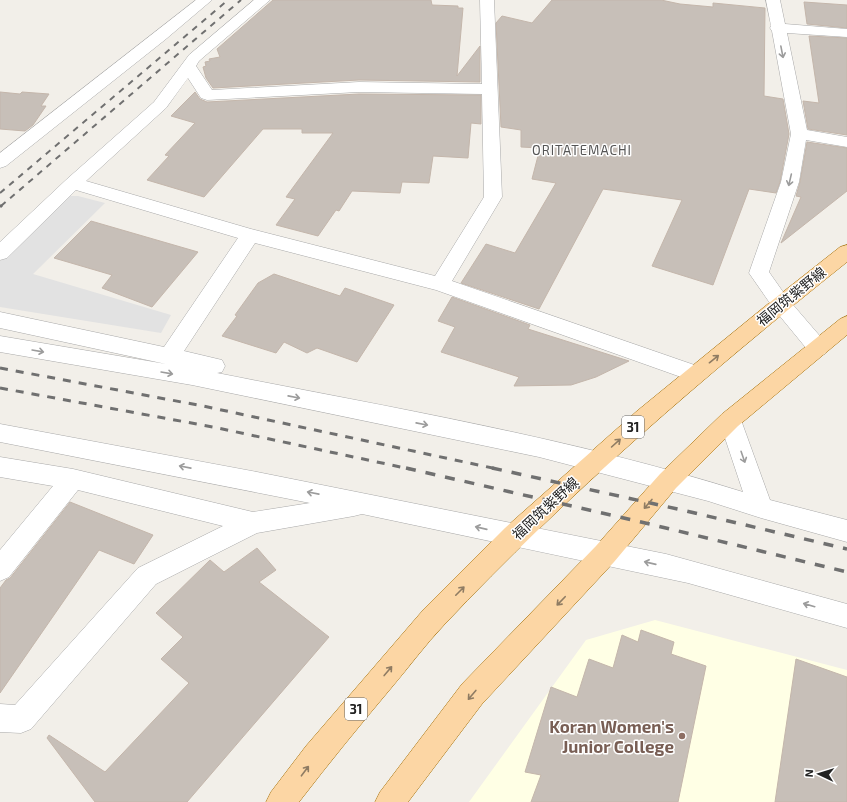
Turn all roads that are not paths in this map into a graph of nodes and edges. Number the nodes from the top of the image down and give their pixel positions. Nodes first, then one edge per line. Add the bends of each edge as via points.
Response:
1 (205, 0) edge
2 (263, 0) edge
3 (487, 0) edge
4 (773, 0) edge
5 (777, 28) junction
6 (847, 33) edge
7 (189, 67) junction
8 (490, 89) junction
9 (799, 134) junction
10 (847, 142) edge
11 (0, 162) edge
12 (73, 183) junction
13 (250, 235) junction
14 (847, 252) edge
15 (0, 253) edge
16 (440, 284) junction
17 (781, 304) junction
18 (0, 320) edge
19 (847, 324) edge
20 (0, 344) edge
21 (818, 348) junction
22 (169, 357) junction
23 (695, 374) junction
24 (383, 416) junction
25 (730, 420) junction
26 (0, 433) edge
27 (596, 461) junction
28 (0, 467) edge
29 (73, 479) junction
30 (668, 480) junction
31 (367, 503) junction
32 (761, 508) junction
33 (253, 523) junction
34 (847, 530) edge
35 (514, 536) junction
36 (605, 554) junction
37 (0, 569) edge
38 (847, 616) edge
39 (0, 718) edge
40 (282, 802) edge
41 (390, 802) edge

1 - 11 street
2 - 7 street via 194,58
3 - 8 street
4 - 5 street
5 - 6 street
5 -> 9 street
7 - 8 street via 207,95 359,87
7 - 12 street via 160,105
8 - 16 street via 493,198
9 - 10 street
9 -> 17 street via 790,182 760,272
12 - 13 street
12 - 15 street
13 - 16 street
13 - 22 street
14 - 17 main road, 福岡筑紫野線 / 31
16 - 23 street
17 - 21 street
23 -> 17 main road, 福岡筑紫野線 / 31
18 - 22 street
19 - 21 main road
20 -> 24 street via 192,377
21 - 25 main road
22 - 24 street via 324,387
27 -> 23 main road, 福岡筑紫野線 / 31
24 -> 27 street
25 - 30 main road
25 -> 32 street
31 -> 26 street
27 - 30 street
27 - 35 main road, 福岡筑紫野線 / 31
28 - 29 street
29 - 33 street
29 - 37 street
30 - 32 street
30 -> 36 main road
31 - 33 street
35 -> 31 street
32 - 34 street
33 - 39 street via 148,576 21,720
35 - 36 street
40 -> 35 main road, 福岡筑紫野線 / 31 via 316,756 433,618
38 -> 36 street via 688,571
36 -> 41 main road via 472,694

